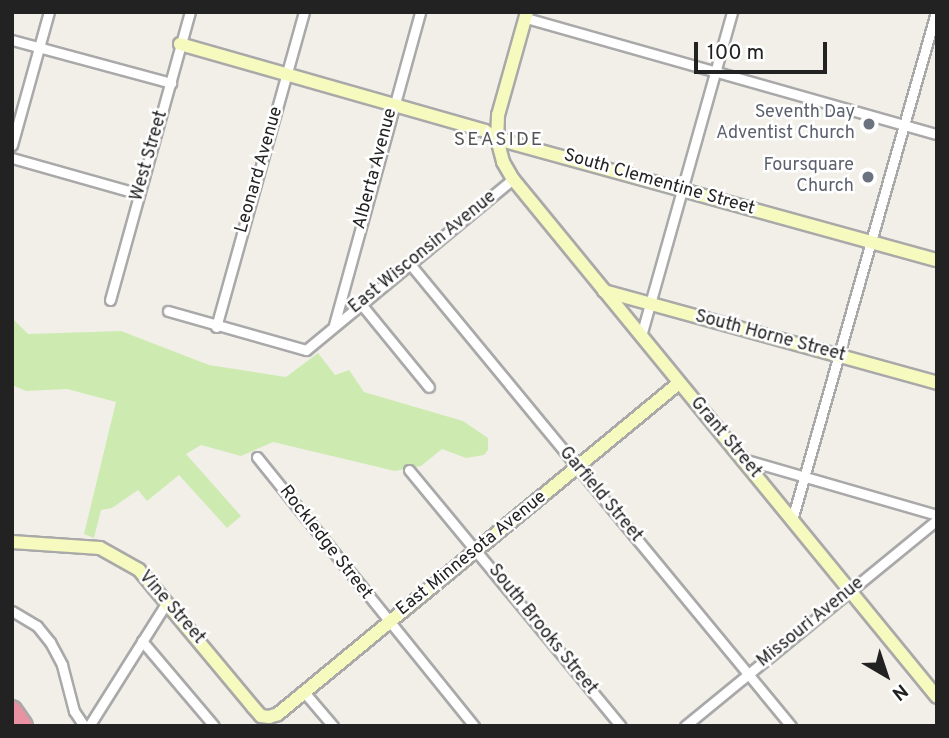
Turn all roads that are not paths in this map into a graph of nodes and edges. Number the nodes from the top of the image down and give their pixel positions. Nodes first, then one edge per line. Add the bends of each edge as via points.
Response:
1 (49, 12) edge
2 (190, 12) edge
3 (304, 12) edge
4 (420, 12) edge
5 (732, 12) edge
6 (936, 12) edge
7 (526, 15) edge
8 (12, 40) edge
9 (180, 44) junction
10 (39, 47) junction
11 (715, 72) junction
12 (287, 74) junction
13 (171, 83) junction
14 (394, 106) junction
15 (902, 124) junction
16 (937, 134) edge
17 (497, 139) junction
18 (12, 145) edge
19 (12, 158) edge
20 (513, 180) junction
21 (682, 190) junction
22 (139, 194) junction
23 (870, 242) junction
24 (937, 260) edge
25 (410, 264) junction
26 (604, 291) junction
27 (110, 300) dead end
28 (362, 304) junction
29 (650, 304) junction
30 (168, 311) dead end
31 (216, 327) junction
32 (334, 327) junction
33 (641, 336) junction
34 (838, 356) junction
35 (679, 383) junction
36 (937, 383) edge
37 (429, 387) dead end
38 (257, 457) dead end
39 (743, 459) junction
40 (577, 467) junction
41 (409, 470) dead end
42 (804, 477) junction
43 (937, 515) edge
44 (792, 520) junction
45 (937, 520) edge
46 (12, 542) edge
47 (476, 550) junction
48 (850, 591) junction
49 (167, 602) junction
50 (12, 611) edge
51 (388, 622) junction
52 (142, 641) junction
53 (748, 674) junction
54 (304, 692) junction
55 (937, 696) edge
56 (12, 710) edge
57 (261, 716) joint
58 (23, 726) edge
59 (86, 726) edge
60 (214, 726) edge
61 (333, 726) edge
62 (474, 726) edge
63 (621, 726) edge
64 (685, 726) edge
65 (791, 726) edge

1 - 10 street
2 - 9 street, West Street
3 - 12 street, Leonard Avenue
4 - 14 street, Alberta Avenue
5 - 11 street
6 - 15 street
7 - 11 street
7 - 17 street via 498,115
8 - 10 street
9 - 12 street, South Clementine Street
9 - 13 street, West Street
10 - 13 street
10 - 18 street
11 - 15 street
11 - 21 street
12 - 14 street, South Clementine Street
12 - 31 street, Leonard Avenue
13 - 22 street, West Street
14 - 17 street, South Clementine Street via 485,131
14 - 32 street, Alberta Avenue
15 - 16 street
15 - 23 street
17 - 20 street, Grant Street
17 - 21 street, South Clementine Street
19 - 22 street
20 - 25 street, East Wisconsin Avenue
20 - 26 street, Grant Street
21 - 23 street, South Clementine Street
21 - 29 street
22 - 27 street, West Street
23 - 24 street, South Clementine Street
23 - 34 street
25 - 28 street, East Wisconsin Avenue
25 - 40 street, Garfield Street
26 - 29 street, South Horne Street
26 - 33 street, Grant Street
28 - 32 street, East Wisconsin Avenue
28 - 37 street
29 - 33 street
29 - 34 street, South Horne Street
30 - 31 street
31 - 32 street, East Wisconsin Avenue via 306,350
33 - 35 street, Grant Street
34 - 36 street, South Horne Street
34 - 42 street
35 - 39 street, Grant Street
35 - 40 street, East Minnesota Avenue
38 - 51 street, Rockledge Street
39 - 42 street
39 - 44 street, Grant Street
40 - 47 street, East Minnesota Avenue
40 - 53 street, Garfield Street
41 - 47 street, South Brooks Street
42 - 43 street
42 - 44 street
44 - 48 street, Grant Street
45 - 48 street, Missouri Avenue
46 - 49 street, Vine Street via 100,548 139,570
47 - 51 street, East Minnesota Avenue
47 - 63 street, South Brooks Street
48 - 53 street, Missouri Avenue
48 - 55 street, Grant Street
49 - 52 street
49 - 57 street, Vine Street
50 - 59 street via 37,626 50,642 74,711
51 - 54 street, East Minnesota Avenue
51 - 62 street, Rockledge Street
52 - 59 street
52 - 60 street
53 - 64 street, Missouri Avenue
53 - 65 street, Garfield Street
54 - 57 street, East Minnesota Avenue via 278,714
54 - 61 street
56 - 58 highway

